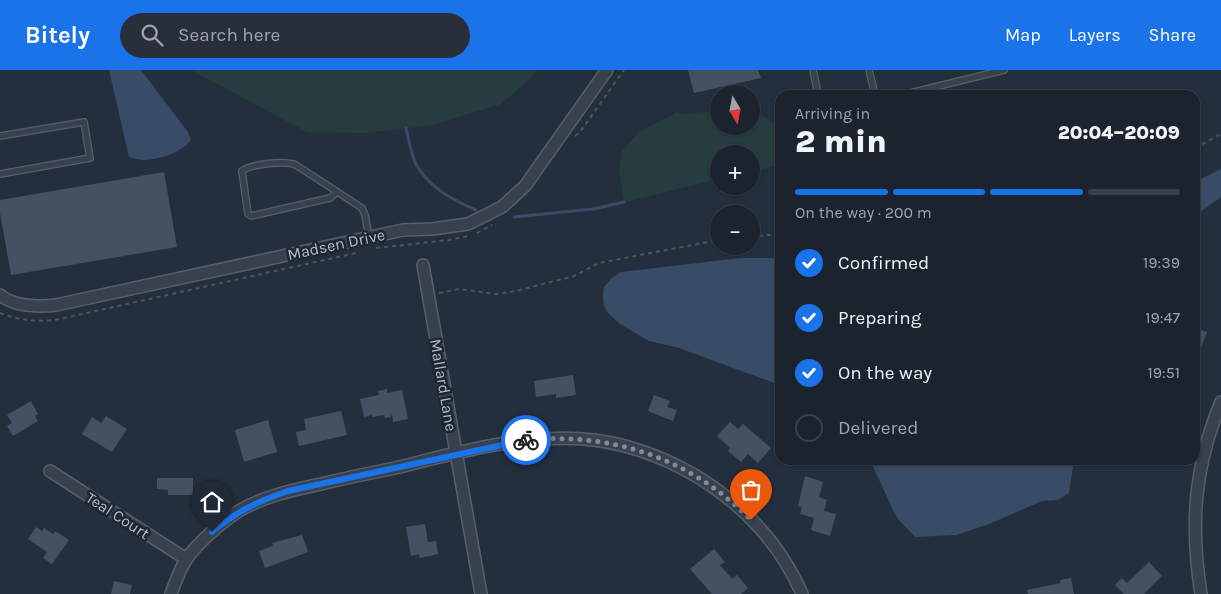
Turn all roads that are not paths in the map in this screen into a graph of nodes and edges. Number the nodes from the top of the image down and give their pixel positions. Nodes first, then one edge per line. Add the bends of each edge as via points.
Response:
1 (607, 70) edge
2 (813, 70) edge
3 (869, 70) edge
4 (1004, 70) edge
5 (817, 90) edge
6 (874, 90) edge
7 (922, 90) edge
8 (0, 136) edge
9 (0, 172) edge
10 (337, 192) junction
11 (369, 237) junction
12 (424, 265) dead end
13 (0, 295) edge
14 (1221, 402) edge
15 (456, 454) junction
16 (50, 471) dead end
17 (186, 559) junction
18 (171, 594) edge
19 (481, 594) edge
20 (802, 594) edge
21 (1201, 594) edge

1 - 11 street, Madsen Drive via 525,186 502,207 468,224 403,230
2 - 5 lane
3 - 6 lane
4 - 7 lane
8 - 9 lane via 84,122 90,158
10 - 10 lane via 330,198 251,216 248,214 242,171 292,163
10 - 11 lane via 362,208
11 - 13 street, Madsen Drive via 56,305 39,307 6,300
12 - 15 street, Mallard Lane
14 - 21 street via 1203,458 1196,496 1194,527
15 - 17 street via 260,500 223,522
15 - 19 street, Mallard Lane
15 - 20 street via 520,441 559,438 595,440 657,456 725,495 762,531 783,559
16 - 17 street, Teal Court
17 - 18 street

